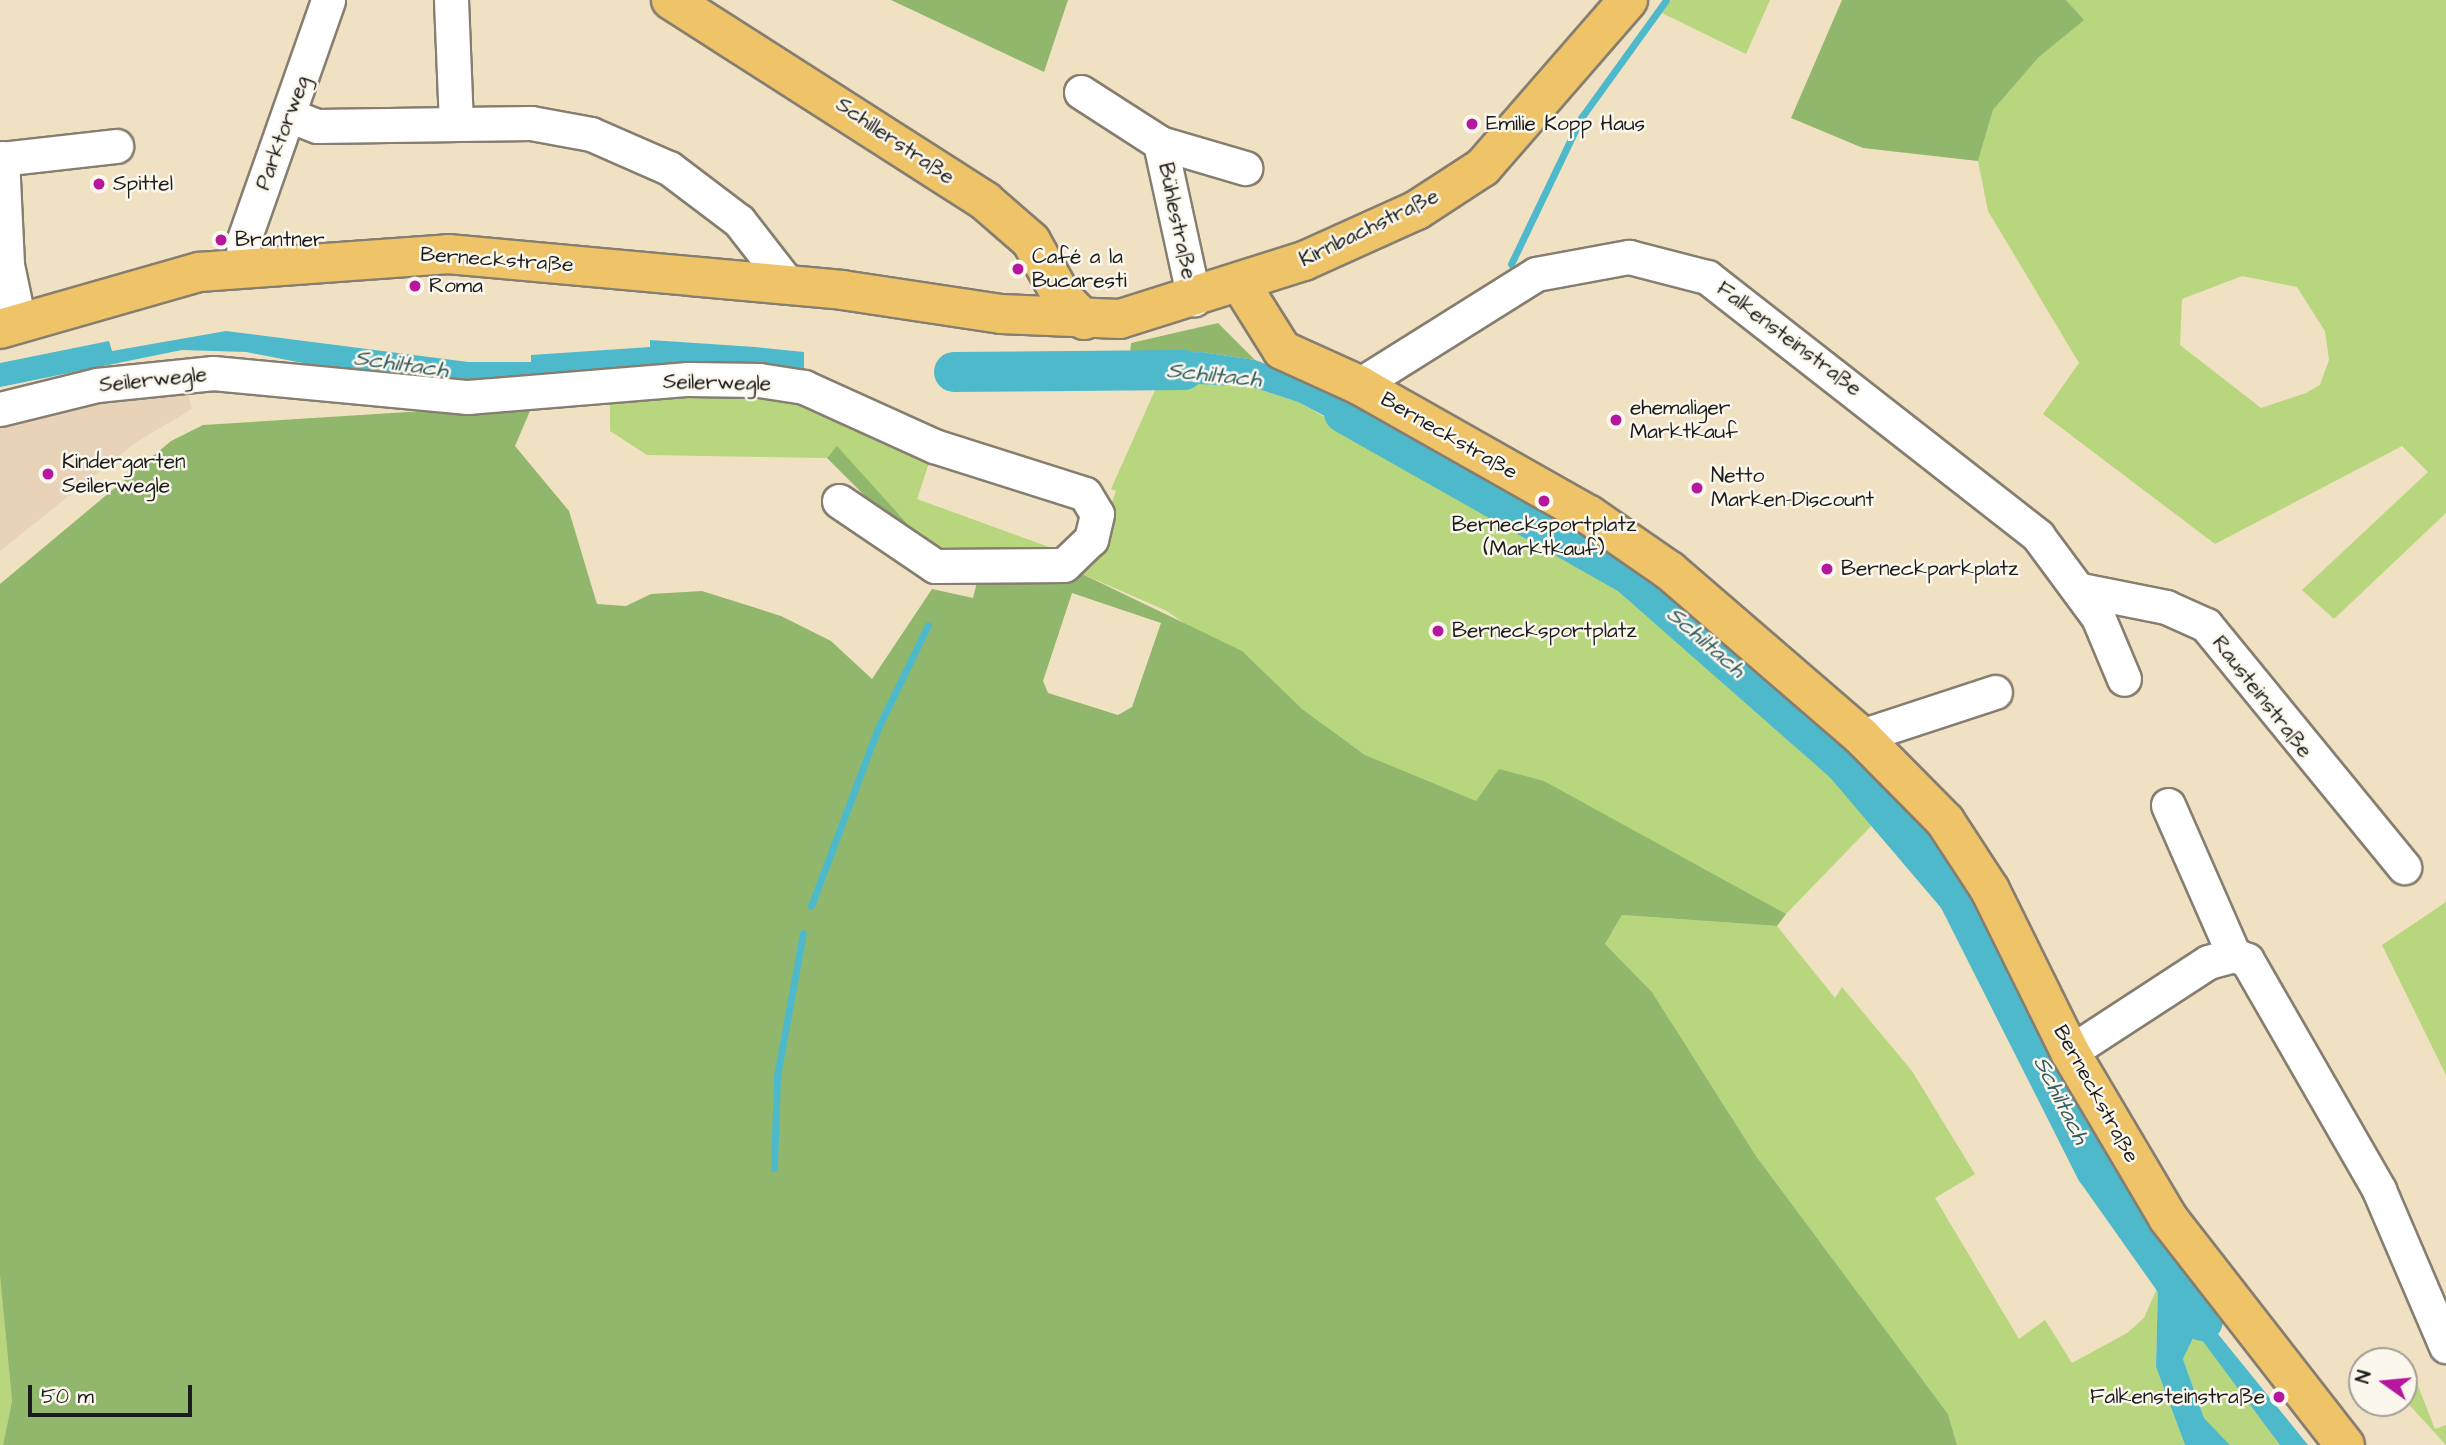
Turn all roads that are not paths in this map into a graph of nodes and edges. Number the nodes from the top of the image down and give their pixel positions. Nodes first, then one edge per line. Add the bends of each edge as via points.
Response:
1 (328, 0) edge
2 (451, 0) edge
3 (671, 0) edge
4 (1628, 0) edge
5 (1081, 92) dead end
6 (291, 116) junction
7 (456, 124) junction
8 (1160, 143) junction
9 (116, 146) dead end
10 (1, 159) edge
11 (1245, 168) dead end
12 (1045, 264) junction
13 (244, 265) junction
14 (1240, 283) junction
15 (788, 285) junction
16 (1194, 299) junction
17 (1001, 314) junction
18 (1084, 320) junction
19 (10, 325) edge
20 (1359, 385) junction
21 (0, 409) edge
22 (839, 501) dead end
23 (2081, 590) junction
24 (2124, 680) dead end
25 (1995, 692) dead end
26 (1861, 736) junction
27 (2168, 805) dead end
28 (2404, 867) dead end
29 (2234, 955) junction
30 (2070, 1052) junction
31 (2446, 1346) edge
32 (2345, 1445) edge

1 - 6 street, Parktorweg
2 - 7 street
3 - 12 main road, Schillerstraße via 985,201 1031,241
4 - 14 main road, Kirnbachstraße via 1483,167 1417,210
5 - 8 street, Bühlestraße
6 - 7 street via 317,126
6 - 13 street, Parktorweg via 243,242
7 - 15 street via 531,123 631,148 669,168 739,222
8 - 11 street, Bühlestraße
8 - 16 street, Bühlestraße
9 - 10 street
10 - 19 street
12 - 17 street via 1042,292
12 - 18 main road, Schillerstraße via 1062,298
13 - 15 main road, Berneckstraße via 448,254
13 - 19 main road, Berneckstraße via 136,287
14 - 16 main road, Berneckstraße
14 - 20 main road, Berneckstraße via 1282,350
15 - 17 main road, Berneckstraße
16 - 18 main road, Berneckstraße via 1120,319
17 - 18 main road, Berneckstraße
20 - 23 street, Falkensteinstraße via 1536,274 1592,259 1669,264 1707,276 2007,509
20 - 26 main road, Berneckstraße via 1589,515 1670,570
21 - 22 street, Seilerwegle via 97,385 213,373 468,397 688,379 759,380 804,387 934,446 1085,494 1097,514 1091,539 1065,565 935,566
23 - 24 street, Falkensteinstraße
23 - 28 street, Rausteinstraße via 2166,607 2206,625
25 - 26 street
26 - 30 main road, Berneckstraße via 1945,821 1973,863
27 - 29 street
29 - 30 street via 2208,962
29 - 31 street via 2247,960 2379,1190
30 - 32 main road, Berneckstraße via 2168,1218

